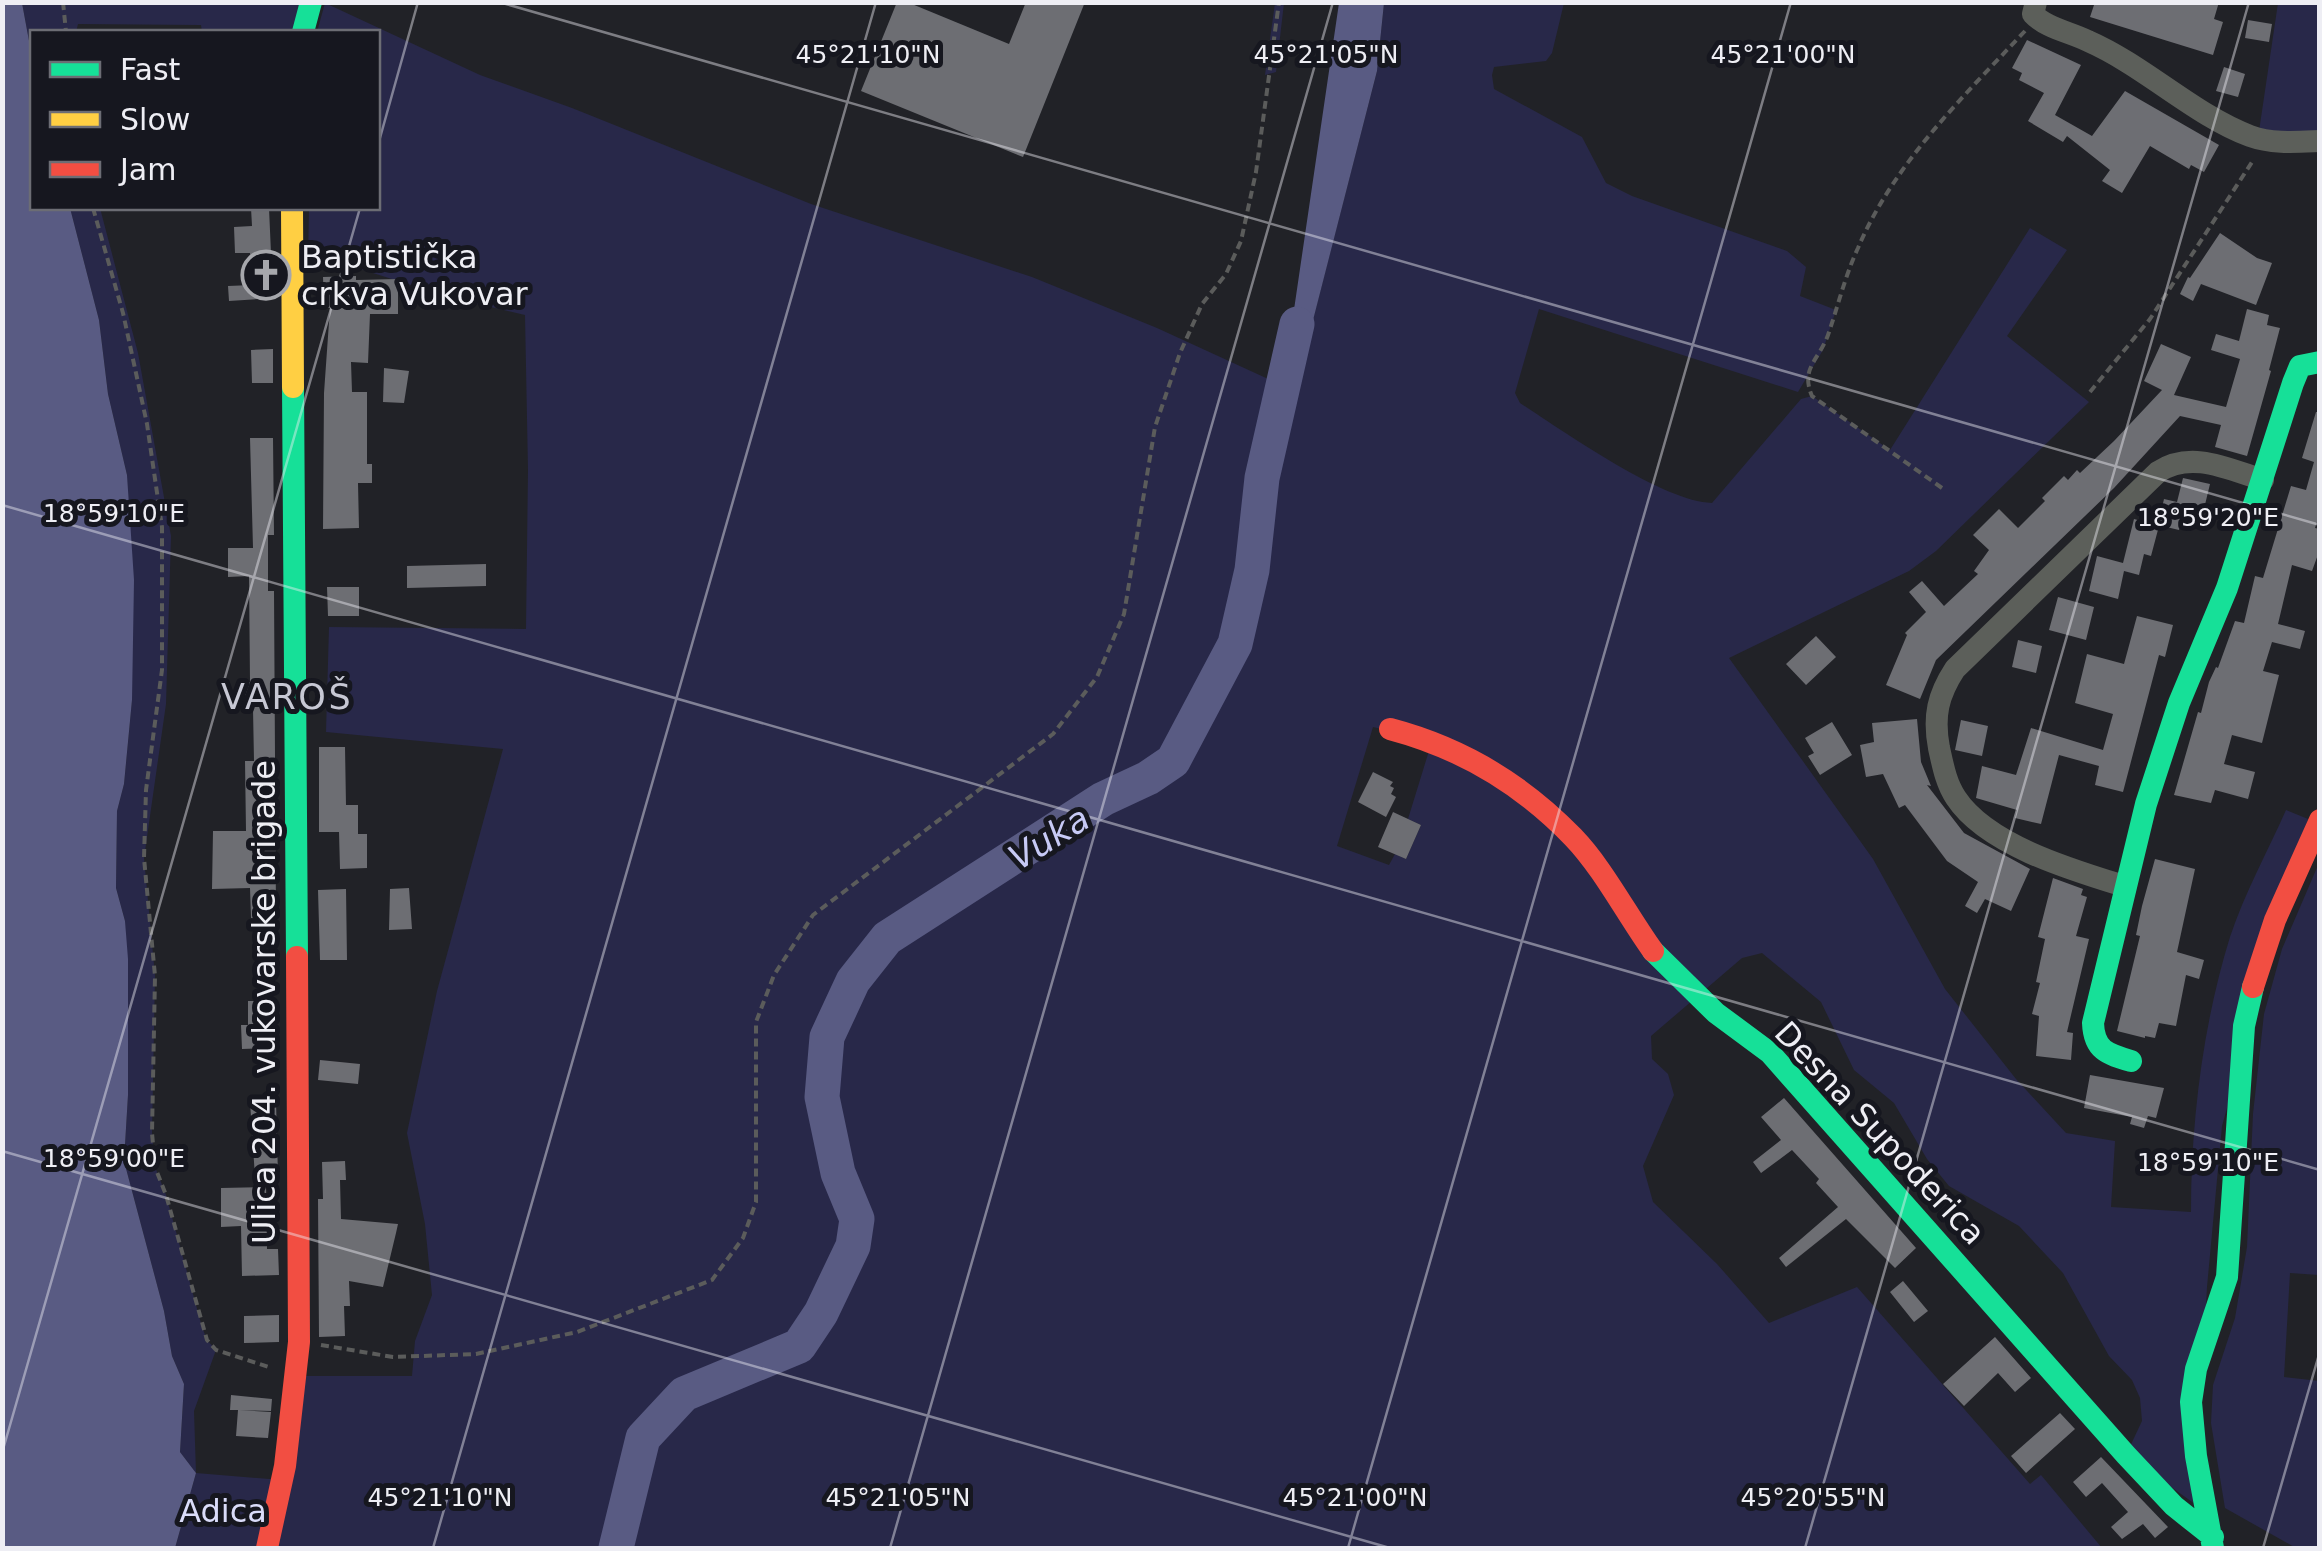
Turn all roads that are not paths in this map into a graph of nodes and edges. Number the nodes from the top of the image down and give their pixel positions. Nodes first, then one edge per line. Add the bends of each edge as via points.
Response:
1 (311, 2) edge
2 (2038, 12) edge
3 (304, 30) edge
4 (2320, 141) edge
5 (292, 210) edge
6 (2320, 362) edge
7 (2263, 480) junction
8 (1390, 729) dead end
9 (2320, 820) edge
10 (2124, 886) junction
11 (2130, 1061) dead end
12 (2213, 1543) edge
13 (267, 1548) edge

1 - 3 street
2 - 4 street via 2232,127 2264,140
5 - 13 street, Ulica 204. vukovarske brigade via 299,1342 286,1466
6 - 7 street via 2300,366
7 - 10 street via 2180,703
7 - 10 street via 2186,460 2158,472 1941,691 1936,734 1957,800 1984,828
8 - 12 street, Desna Supoderica via 1473,758 1575,840 1652,950 1716,1013 1770,1053
9 - 12 street via 2284,893 2244,1026 2227,1277 2191,1402
10 - 11 street via 2093,1043

